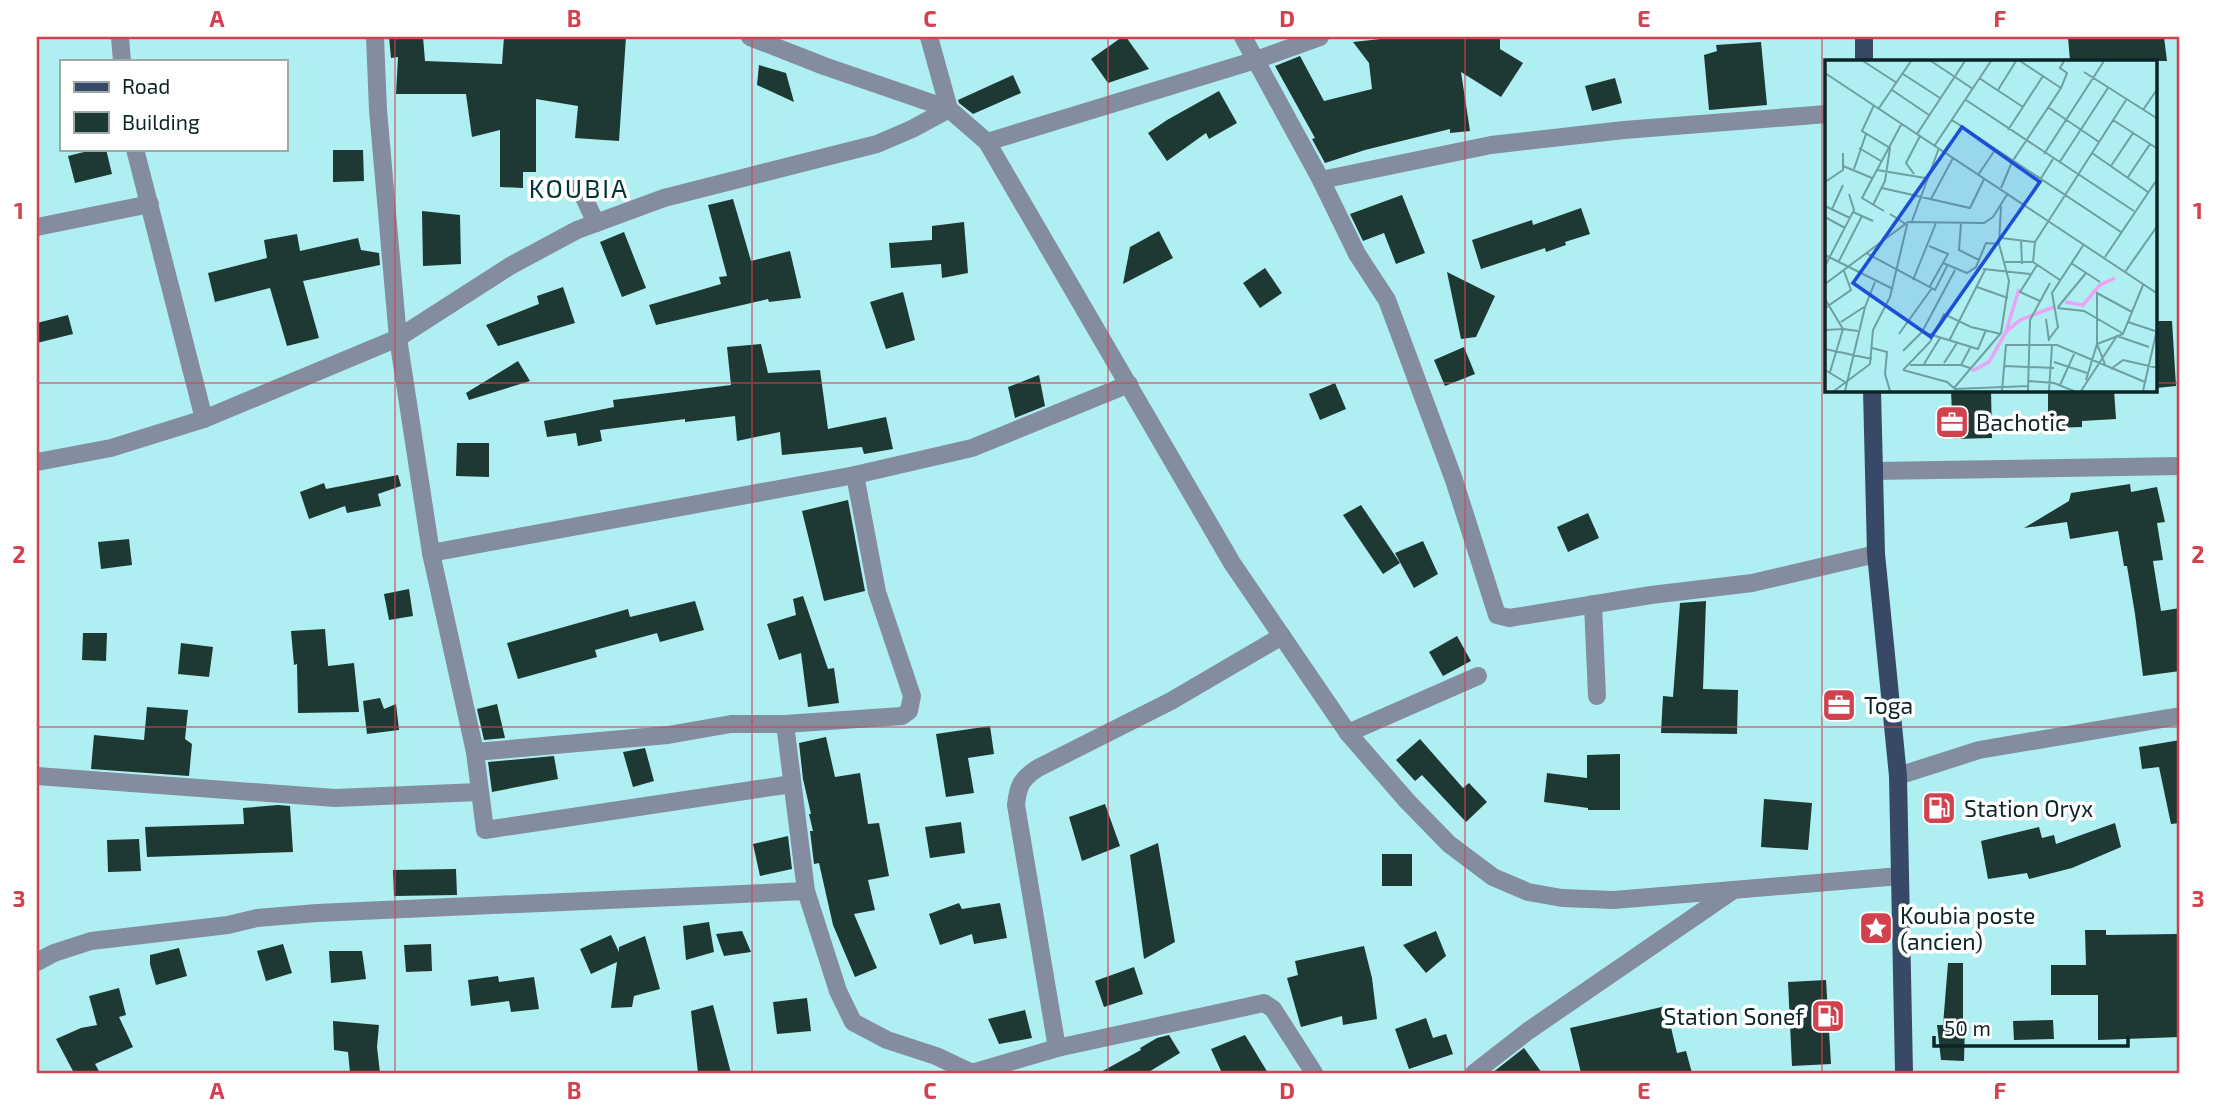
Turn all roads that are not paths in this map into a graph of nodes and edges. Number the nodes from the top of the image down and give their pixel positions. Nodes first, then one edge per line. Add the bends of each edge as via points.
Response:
1 (120, 37) edge
2 (375, 37) edge
3 (750, 37) edge
4 (929, 37) edge
5 (1243, 37) edge
6 (1320, 37) edge
7 (1864, 37) edge
8 (122, 60) edge
9 (1256, 60) junction
10 (1864, 60) edge
11 (949, 109) junction
12 (1825, 114) edge
13 (986, 142) junction
14 (135, 150) edge
15 (1321, 180) junction
16 (579, 187) dead end
17 (150, 204) junction
18 (596, 223) junction
19 (37, 227) edge
20 (398, 338) junction
21 (1129, 384) junction
22 (1872, 392) edge
23 (204, 419) junction
24 (37, 462) edge
25 (2180, 466) edge
26 (1874, 471) junction
27 (855, 475) junction
28 (431, 553) junction
29 (1876, 554) junction
30 (1594, 604) junction
31 (1282, 636) junction
32 (1478, 676) dead end
33 (1597, 696) dead end
34 (2180, 716) edge
35 (785, 724) junction
36 (1348, 733) junction
37 (475, 751) junction
38 (37, 776) edge
39 (1898, 776) junction
40 (792, 784) junction
41 (479, 792) junction
42 (1900, 876) junction
43 (806, 891) junction
44 (1732, 891) junction
45 (37, 962) edge
46 (1057, 1048) junction
47 (972, 1073) edge
48 (1314, 1073) edge
49 (1474, 1073) edge
50 (1904, 1073) edge

1 - 8 street
2 - 20 street
3 - 11 street
4 - 11 street
5 - 9 street
6 - 9 street
7 - 10 main road
9 - 13 street
9 - 15 street
11 - 13 street
11 - 18 street via 877,144 664,198
12 - 15 street via 1490,145
13 - 21 street
14 - 17 street
15 - 30 street via 1357,254 1387,300 1454,480 1497,615 1510,618
16 - 18 street
17 - 19 street
17 - 23 street
18 - 20 street via 510,266
20 - 23 street
20 - 28 street
21 - 27 street via 972,448
21 - 31 street via 1232,563
22 - 26 main road
23 - 24 street via 111,448
25 - 26 street
26 - 29 main road
27 - 28 street
27 - 35 street via 877,592 912,704 902,716
28 - 37 street
29 - 30 street via 1752,583
29 - 39 main road
30 - 33 street
31 - 36 street
31 - 46 street via 1171,701 1038,768 1018,787 1016,805
32 - 36 street
34 - 39 street via 1979,750
35 - 37 street via 731,724 668,735
35 - 40 street
36 - 44 street via 1450,844 1493,877 1528,892 1614,900
37 - 41 street
38 - 41 street via 335,798
39 - 42 main road
40 - 41 street via 485,830
40 - 43 street
42 - 44 street
42 - 50 main road
43 - 45 street via 257,918 91,941
43 - 47 street via 853,1023
44 - 49 street
46 - 47 street
46 - 48 street via 1264,1003

